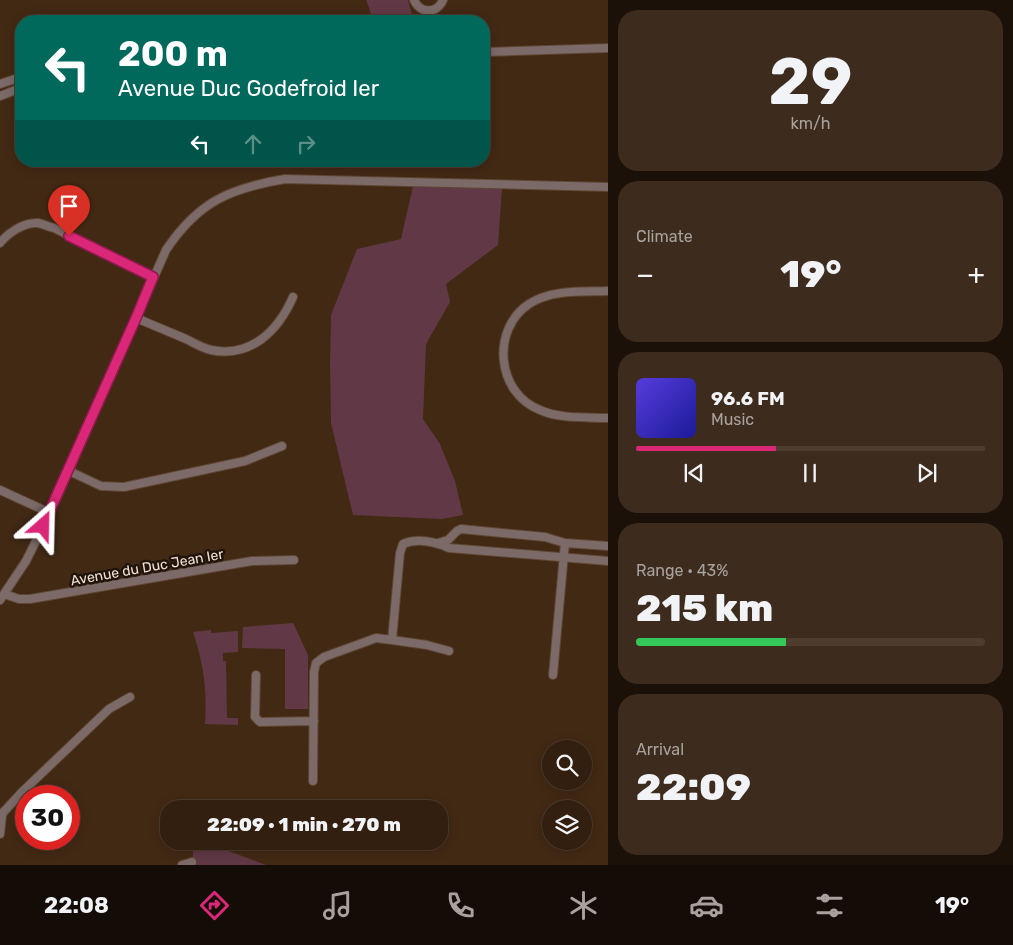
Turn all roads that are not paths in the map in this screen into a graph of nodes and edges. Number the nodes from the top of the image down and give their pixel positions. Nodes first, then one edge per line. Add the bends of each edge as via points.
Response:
1 (414, 0) edge
2 (442, 0) edge
3 (426, 11) junction
4 (426, 15) edge
5 (608, 48) edge
6 (490, 52) edge
7 (15, 79) edge
8 (0, 84) edge
9 (15, 90) edge
10 (0, 96) edge
11 (608, 187) edge
12 (0, 243) edge
13 (153, 277) junction
14 (608, 292) edge
15 (293, 297) dead end
16 (136, 318) junction
17 (608, 418) edge
18 (282, 446) dead end
19 (69, 471) junction
20 (0, 490) edge
21 (50, 513) junction
22 (438, 543) junction
23 (565, 543) junction
24 (608, 546) edge
25 (564, 556) junction
26 (294, 560) dead end
27 (608, 561) edge
28 (2, 597) edge
29 (392, 640) junction
30 (449, 651) dead end
31 (256, 675) dead end
32 (553, 675) dead end
33 (130, 697) dead end
34 (314, 721) junction
35 (312, 780) dead end
36 (1, 815) edge
37 (0, 834) edge
38 (192, 862) dead end
39 (182, 865) edge

1 - 3 street
2 - 3 street via 436,9
3 - 4 street
5 - 6 street
7 - 8 street
9 - 10 street
11 - 13 street via 286,180 255,184 228,193 192,217 171,242
12 - 13 street via 16,229 38,223
13 - 16 street
14 - 17 street via 556,294 530,303 517,314 509,329 503,358 512,388 527,404 553,414
15 - 16 street via 286,312 264,338 238,351 209,349
16 - 19 street
18 - 19 street via 245,461 124,487 101,486
19 - 21 street
20 - 21 street
21 - 28 street via 26,561
22 - 23 street via 462,530
22 - 25 street via 449,548
22 - 29 street via 410,540 403,544
23 - 24 street
23 - 25 street
25 - 27 street
25 - 32 street
26 - 28 street, Avenue du Duc Jean Ier via 252,561 30,600
29 - 30 street
29 - 34 street via 376,638 316,663
31 - 34 street via 255,718 260,722
33 - 36 street via 109,709
34 - 35 street
36 - 37 street
38 - 39 street

